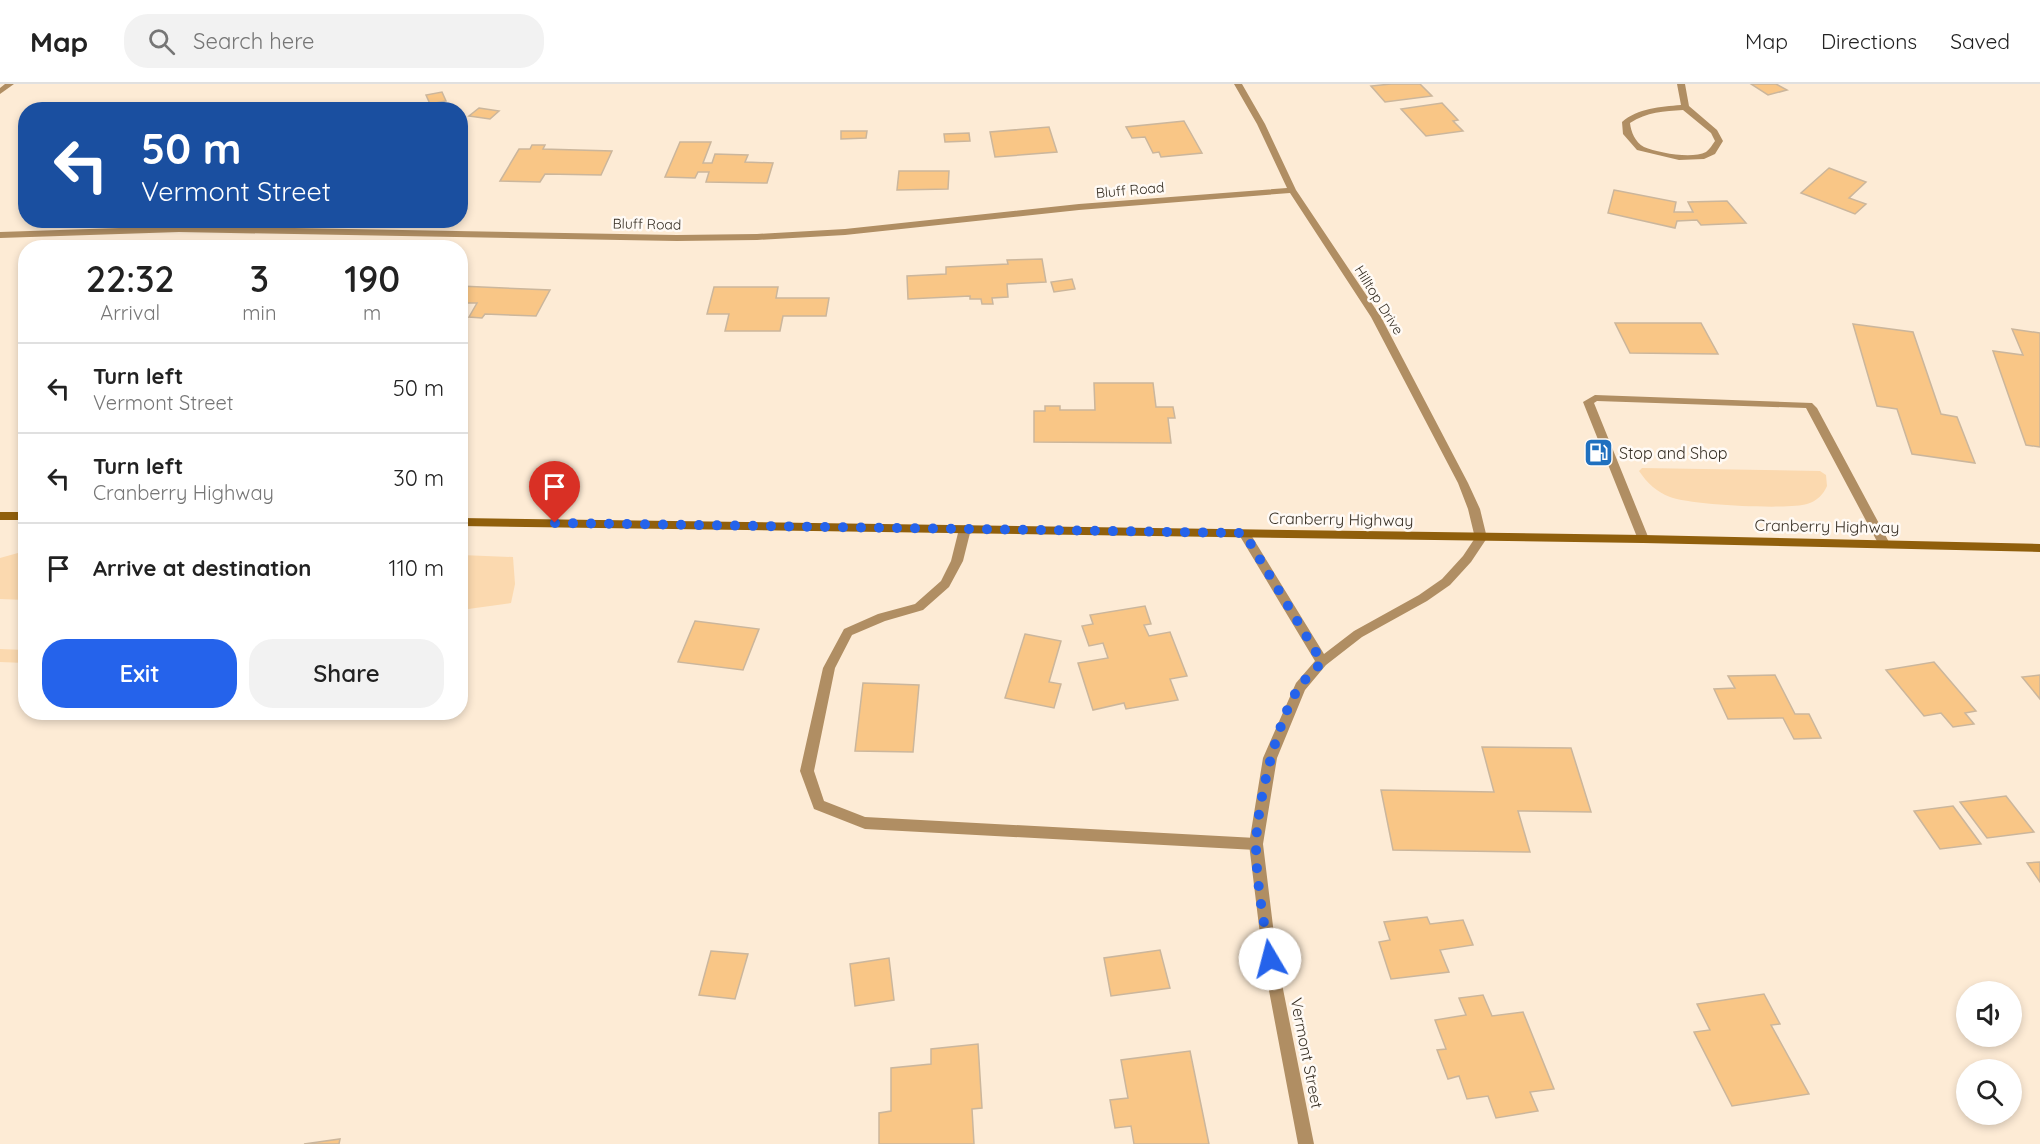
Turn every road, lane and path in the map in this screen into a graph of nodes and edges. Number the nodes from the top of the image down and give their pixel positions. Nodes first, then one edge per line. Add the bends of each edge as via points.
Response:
1 (10, 84) edge
2 (1238, 84) edge
3 (1681, 84) edge
4 (0, 92) edge
5 (1684, 107) junction
6 (1292, 190) junction
7 (0, 235) edge
8 (0, 516) edge
9 (18, 516) edge
10 (468, 522) edge
11 (965, 529) junction
12 (1244, 533) junction
13 (1481, 538) junction
14 (1643, 539) junction
15 (1884, 544) junction
16 (2040, 548) edge
17 (1322, 662) junction
18 (1256, 844) junction
19 (1306, 1144) edge

1 - 4 street
2 - 6 street, Hilltop Drive
3 - 5 street
5 - 5 street via 1714,132 1719,141 1712,152 1701,157 1667,156 1640,147 1627,134 1626,122 1635,115
6 - 7 street, Bluff Road via 757,237 179,229
6 - 13 street, Hilltop Drive via 1376,317 1463,483
8 - 9 main road
10 - 11 main road, Cranberry Highway
11 - 12 main road, Cranberry Highway
11 - 18 street via 957,561 945,584 919,607 882,617 849,632 829,668 807,771 819,805 865,824
12 - 13 main road, Cranberry Highway
12 - 17 street
13 - 14 main road, Cranberry Highway
13 - 17 street, Vermont Street via 1446,582 1358,634
14 - 15 main road, Cranberry Highway
14 - 15 street via 1588,402 1595,398 1808,405
15 - 16 main road, Cranberry Highway
17 - 18 street, Vermont Street via 1300,687 1274,749
18 - 19 street, Vermont Street via 1270,959

